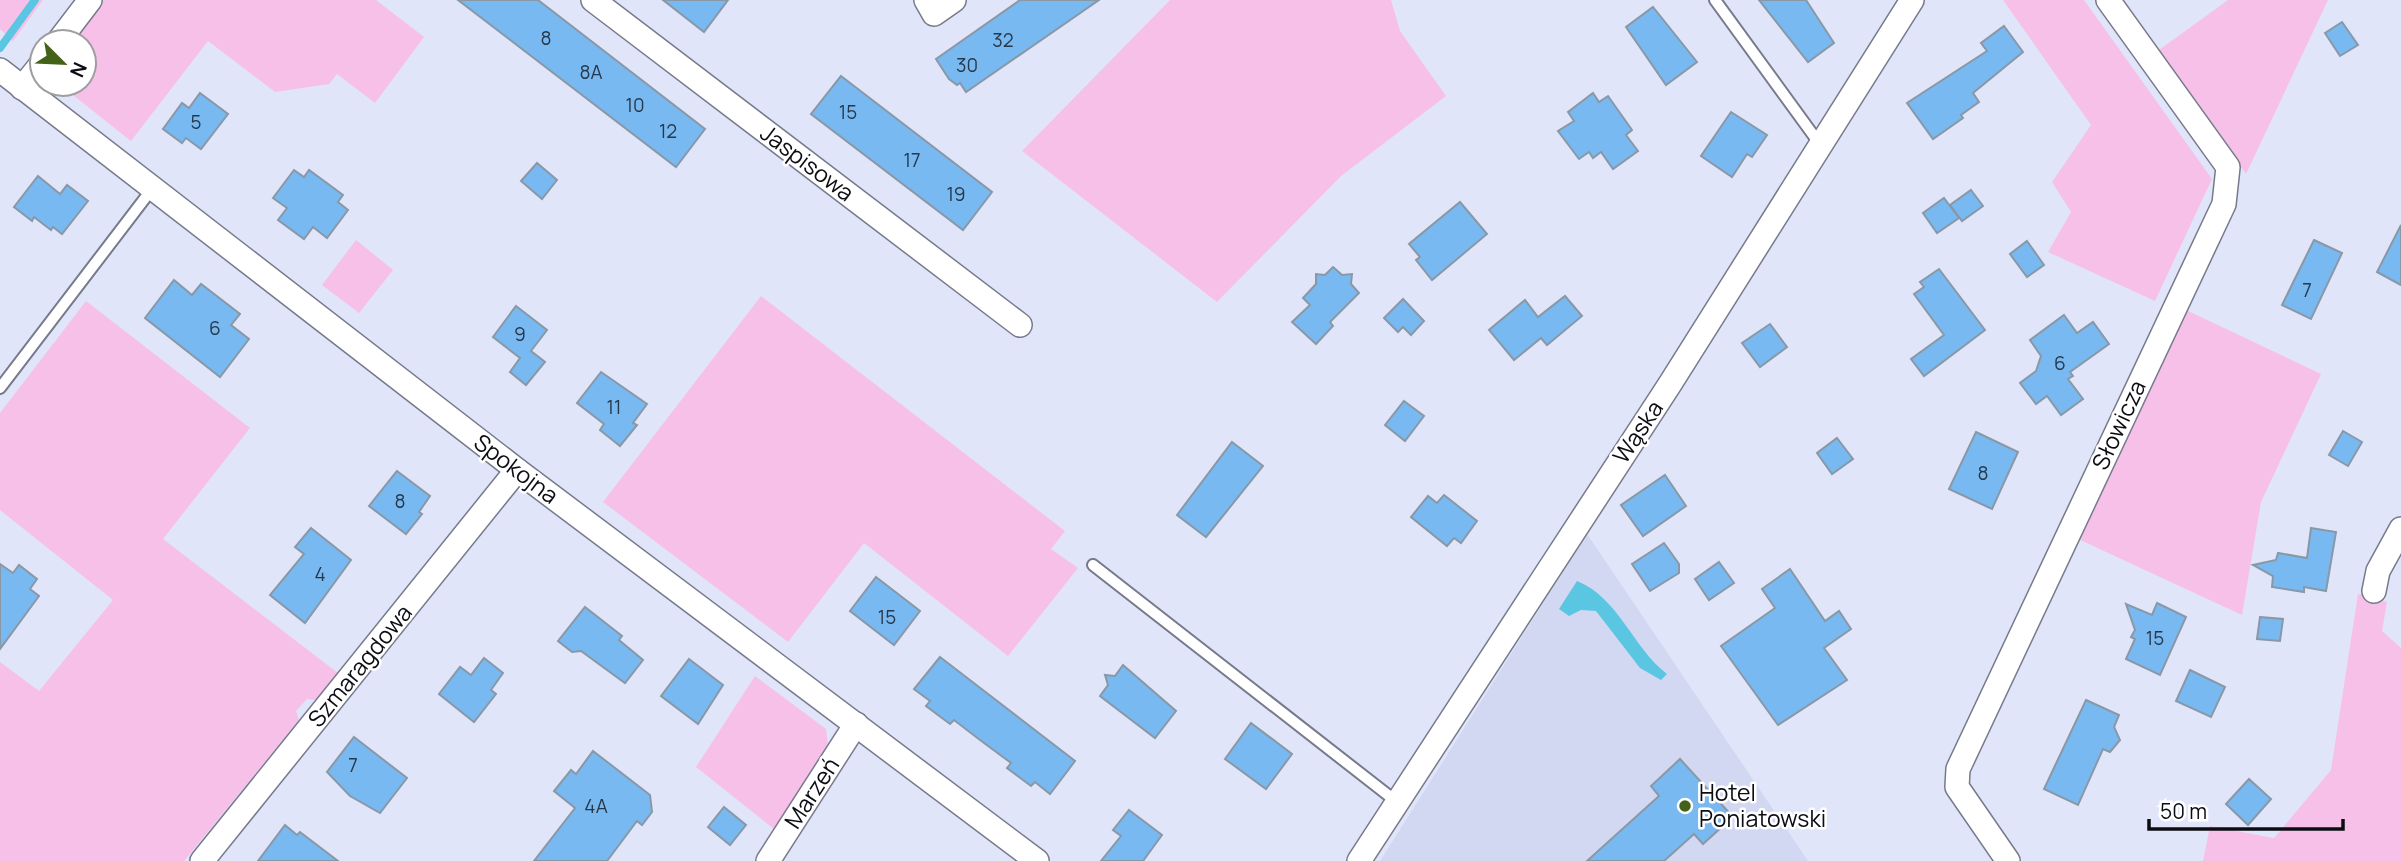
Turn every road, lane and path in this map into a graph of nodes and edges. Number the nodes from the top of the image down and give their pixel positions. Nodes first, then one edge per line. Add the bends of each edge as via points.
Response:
1 (90, 0) edge
2 (593, 0) edge
3 (926, 0) edge
4 (954, 0) edge
5 (1715, 0) edge
6 (1912, 0) edge
7 (2108, 0) edge
8 (69, 28) edge
9 (0, 70) edge
10 (28, 80) edge
11 (22, 88) junction
12 (1819, 143) junction
13 (152, 189) junction
14 (1020, 326) dead end
15 (0, 387) edge
16 (517, 470) junction
17 (2401, 529) edge
18 (1093, 565) dead end
19 (2374, 591) dead end
20 (856, 724) junction
21 (1398, 802) junction
22 (202, 861) edge
23 (768, 861) edge
24 (1037, 861) edge
25 (1359, 861) edge
26 (2008, 861) edge

1 - 8 street
2 - 14 street, Jaspisowa
3 - 4 street via 934,14
5 - 12 lane
6 - 12 street, Wąska
7 - 26 street, Słowicza via 2228,167 2224,204 1958,769 1957,787
9 - 11 street, Spokojna
10 - 11 street
11 - 13 street, Spokojna
12 - 21 street, Wąska via 1670,384
13 - 15 lane
13 - 16 street, Spokojna
16 - 20 street, Spokojna
16 - 22 street, Szmaragdowa
17 - 19 street via 2378,571
18 - 21 lane
20 - 23 street, Marzeń
20 - 24 street, Spokojna
21 - 25 street, Wąska

